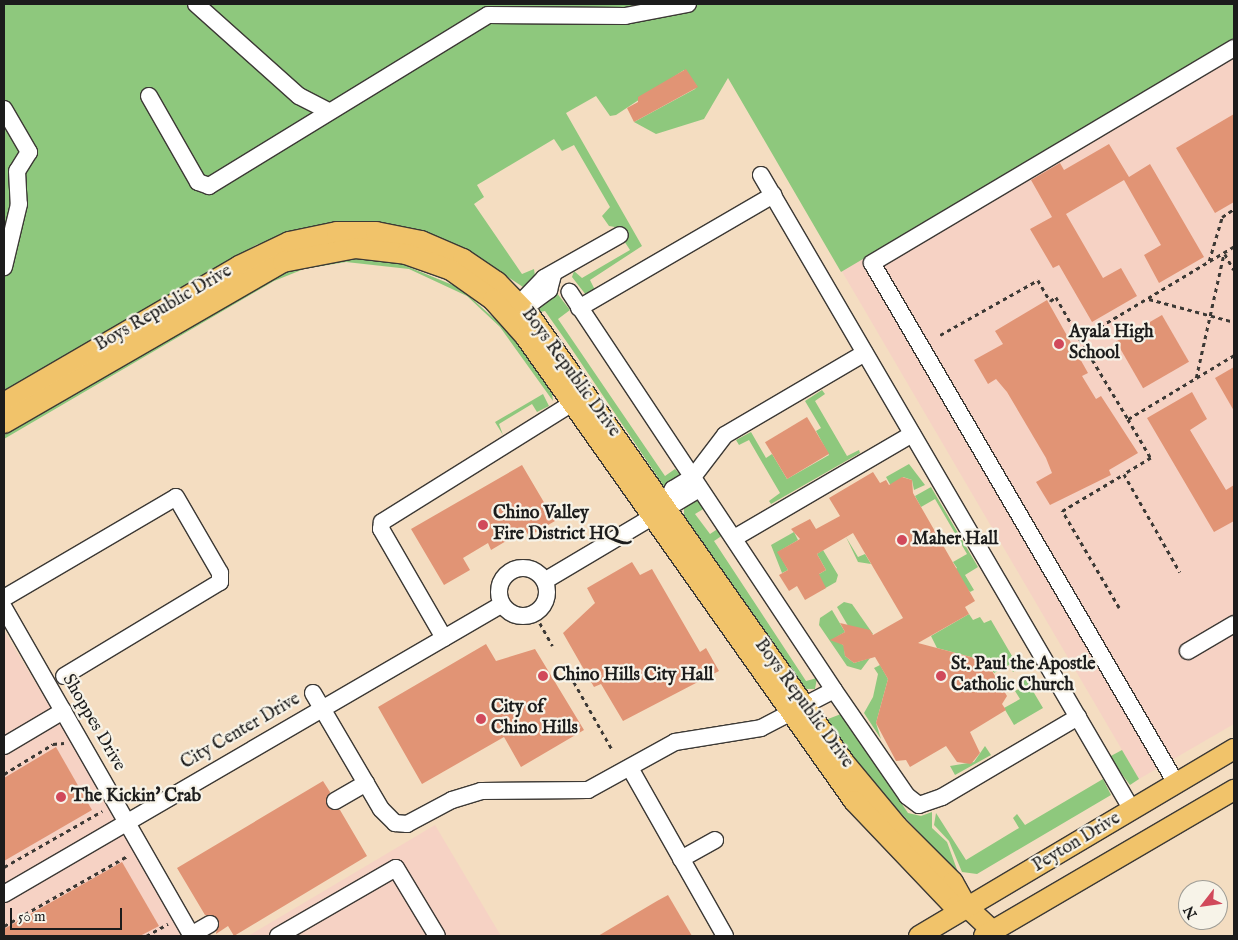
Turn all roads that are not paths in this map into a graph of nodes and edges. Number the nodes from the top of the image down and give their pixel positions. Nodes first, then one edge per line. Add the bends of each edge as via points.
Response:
1 (196, 4) edge
2 (688, 4) edge
3 (1234, 48) edge
4 (149, 96) dead end
5 (4, 108) edge
6 (327, 110) junction
7 (761, 175) dead end
8 (773, 195) junction
9 (620, 235) dead end
10 (4, 267) edge
11 (570, 292) dead end
12 (520, 303) junction
13 (579, 308) junction
14 (865, 353) junction
15 (579, 399) junction
16 (4, 403) edge
17 (4, 423) edge
18 (912, 434) junction
19 (693, 477) junction
20 (658, 512) junction
21 (736, 537) junction
22 (546, 580) junction
23 (4, 598) edge
24 (499, 606) junction
25 (4, 608) edge
26 (1234, 624) edge
27 (444, 638) junction
28 (1188, 651) dead end
29 (64, 676) dead end
30 (834, 690) junction
31 (313, 693) dead end
32 (322, 708) junction
33 (63, 711) junction
34 (798, 711) junction
35 (1078, 717) junction
36 (4, 746) edge
37 (1234, 749) edge
38 (630, 768) junction
39 (366, 783) junction
40 (1176, 783) junction
41 (1234, 790) edge
42 (335, 801) dead end
43 (1132, 810) junction
44 (127, 822) junction
45 (714, 840) dead end
46 (681, 859) junction
47 (4, 894) edge
48 (967, 907) junction
49 (210, 924) dead end
50 (992, 934) edge
51 (192, 935) edge
52 (278, 936) edge
53 (436, 936) edge
54 (725, 936) edge
55 (919, 936) edge

1 - 6 street via 299,96
2 - 6 street via 625,16 488,15
3 - 40 street via 872,263
4 - 6 street via 198,182 208,186
5 - 10 street via 29,152 18,171 19,204
7 - 8 street
8 - 13 street
8 - 14 street
9 - 12 street via 553,274 549,290 534,301
11 - 13 street
12 - 15 main road, Boys Republic Drive
12 - 16 main road, Boys Republic Drive via 474,266 421,241 351,231 303,238 239,266
13 - 19 street
14 - 18 street
14 - 19 street via 725,436
15 - 17 main road, Boys Republic Drive via 515,323 473,284 436,263 406,254 344,248 305,255 264,270
15 - 20 main road, Boys Republic Drive
15 - 27 street via 382,522 381,529
18 - 21 street
18 - 35 street
19 - 20 street via 696,492
19 - 21 street
20 - 22 street
20 - 34 main road, Boys Republic Drive
21 - 30 street
22 - 24 street via 533,570 514,572 500,587
22 - 24 street via 544,604 527,615 508,614
23 - 29 street via 176,497 220,573 220,582
24 - 27 street, City Center Drive
25 - 33 street, Shoppes Drive
26 - 28 street
27 - 32 street, City Center Drive
30 - 34 street
30 - 35 street via 911,801 924,805 942,798
31 - 32 street
32 - 39 street
32 - 44 street, City Center Drive
33 - 36 street
33 - 44 street, Shoppes Drive
34 - 38 street via 750,731 705,734 675,742
34 - 48 main road, Boys Republic Drive via 871,798 952,882
35 - 43 street
37 - 40 main road, Peyton Drive
38 - 39 street via 578,792 475,792 407,824 387,818
38 - 46 street
39 - 42 street
40 - 43 main road, Peyton Drive
41 - 50 main road, Peyton Drive
43 - 48 main road, Peyton Drive
44 - 47 street, City Center Drive
44 - 51 street, Shoppes Drive
45 - 46 street
46 - 54 street
48 - 50 main road, Boys Republic Drive
48 - 55 main road, Peyton Drive
49 - 51 street
52 - 53 street via 396,868

